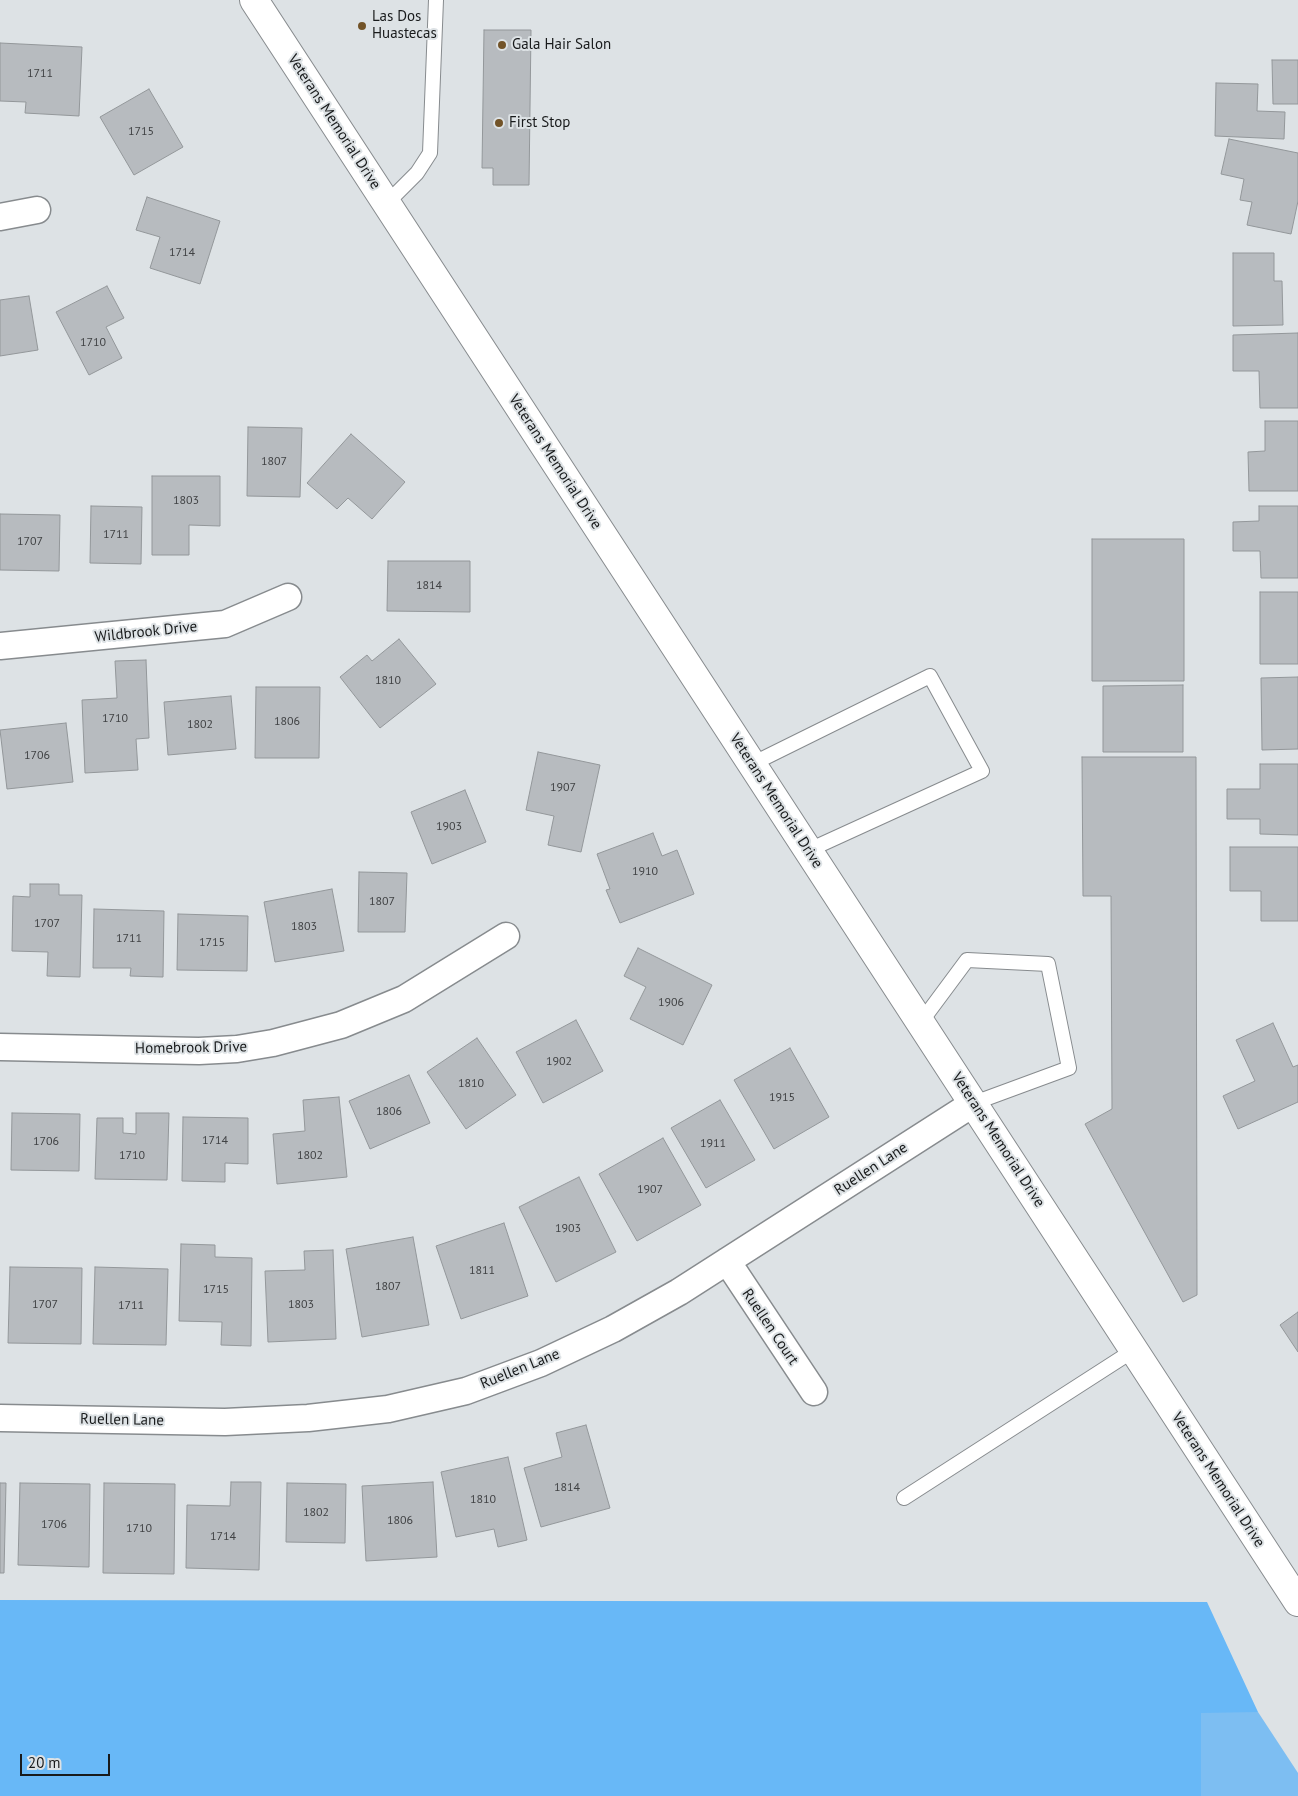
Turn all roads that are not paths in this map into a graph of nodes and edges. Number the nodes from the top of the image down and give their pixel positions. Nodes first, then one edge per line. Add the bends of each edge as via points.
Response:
1 (254, 0) edge
2 (436, 0) edge
3 (387, 203) junction
4 (37, 210) dead end
5 (0, 217) edge
6 (288, 597) dead end
7 (0, 646) edge
8 (752, 764) junction
9 (809, 850) junction
10 (506, 936) dead end
11 (920, 1022) junction
12 (0, 1047) edge
13 (974, 1103) junction
14 (727, 1261) junction
15 (1134, 1350) junction
16 (814, 1392) dead end
17 (0, 1418) edge
18 (904, 1498) dead end
19 (1298, 1602) edge

1 - 3 main road, Veterans Memorial Drive
2 - 3 lane via 430,153 417,173
3 - 8 main road, Veterans Memorial Drive
4 - 5 street
6 - 7 street, Wildbrook Drive via 225,624
8 - 9 main road, Veterans Memorial Drive
8 - 9 lane via 930,676 982,771
9 - 11 main road, Veterans Memorial Drive
10 - 12 street, Homebrook Drive via 404,999 341,1026 273,1043 200,1051
11 - 13 main road, Veterans Memorial Drive
11 - 13 lane via 968,960 1048,964 1069,1068
13 - 14 street, Ruellen Lane
13 - 15 main road, Veterans Memorial Drive
14 - 16 street, Ruellen Court
14 - 17 street, Ruellen Lane via 612,1329 541,1363 466,1391 427,1401 299,1419 225,1422
15 - 18 lane
15 - 19 main road, Veterans Memorial Drive

